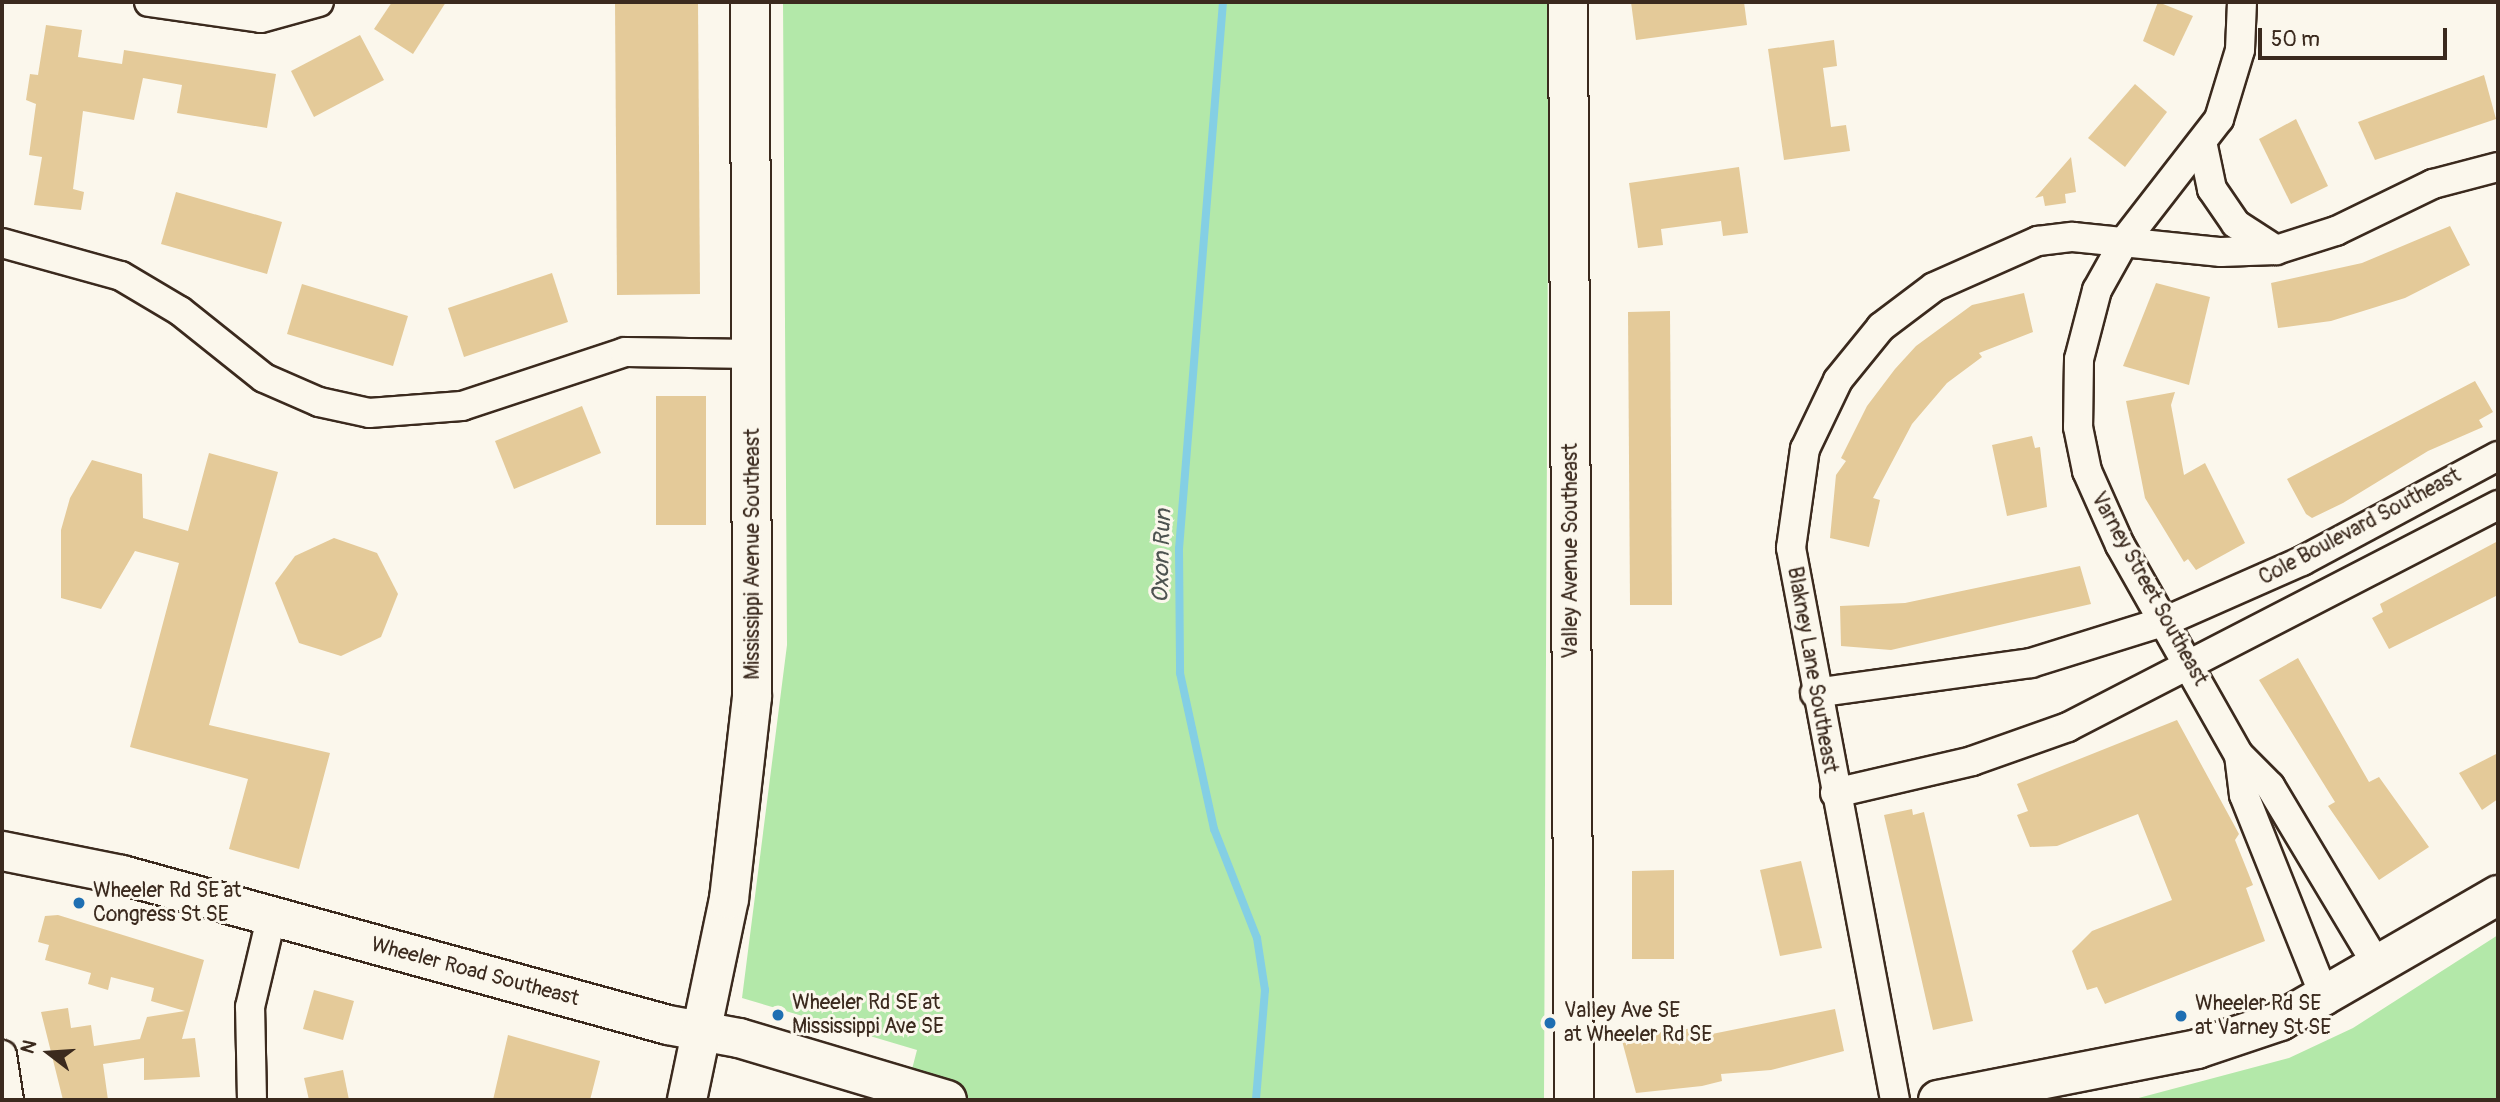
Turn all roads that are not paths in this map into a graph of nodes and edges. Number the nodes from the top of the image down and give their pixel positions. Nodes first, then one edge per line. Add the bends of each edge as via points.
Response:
1 (149, 2) edge
2 (319, 2) edge
3 (750, 2) edge
4 (1568, 2) edge
5 (2242, 2) edge
6 (2203, 146) junction
7 (2498, 167) edge
8 (2125, 240) junction
9 (2, 243) edge
10 (2276, 250) junction
11 (752, 354) junction
12 (2498, 456) edge
13 (2498, 505) edge
14 (2309, 558) junction
15 (2334, 591) junction
16 (2166, 621) junction
17 (2192, 668) junction
18 (1815, 693) junction
19 (2239, 755) junction
20 (1835, 793) junction
21 (2, 851) edge
22 (2498, 895) edge
23 (272, 915) junction
24 (2379, 968) junction
25 (2326, 1000) junction
26 (703, 1031) junction
27 (2, 1055) edge
28 (9, 1100) edge
29 (252, 1100) edge
30 (687, 1100) edge
31 (947, 1100) edge
32 (1574, 1100) edge
33 (1895, 1100) edge
34 (1938, 1100) edge

1 - 2 street via 261,18
3 - 11 main road, Mississippi Avenue Southeast
4 - 32 main road, Valley Avenue Southeast
5 - 6 street, Varney Street Southeast via 2235,79
6 - 8 street, Varney Street Southeast
6 - 10 street via 2212,189 2236,224
7 - 10 street, Blakney Lane Southeast via 2433,184 2336,231
8 - 10 street, Blakney Lane Southeast via 2221,252
8 - 16 street, Varney Street Southeast via 2097,290 2082,339 2078,427 2104,516
8 - 18 street, Blakney Lane Southeast via 2050,240 1989,259 1934,287 1881,327 1838,380 1805,449 1791,515 1797,604
9 - 11 street via 121,276 180,311 264,379 319,402 369,413 462,407 625,352
11 - 26 main road, Mississippi Avenue Southeast via 752,697 731,885
12 - 14 street, Cole Boulevard Southeast
13 - 15 street, Cole Boulevard Southeast
14 - 15 street
14 - 16 street, Cole Boulevard Southeast
15 - 17 street, Cole Boulevard Southeast
16 - 17 street, Varney Street Southeast
16 - 18 street, Cole Boulevard Southeast via 2031,663
17 - 19 street, Varney Street Southeast
17 - 20 street, Cole Boulevard Southeast via 2068,727 1972,761
18 - 20 street, Blakney Lane Southeast
19 - 24 street, Varney Street Southeast via 2270,786
19 - 25 street, Varney Street Southeast via 2244,796
20 - 33 street, Blakney Lane Southeast
21 - 23 main road, Wheeler Road Southeast via 122,875
22 - 24 main road
23 - 26 main road, Wheeler Road Southeast
23 - 29 street via 250,1007
24 - 25 main road
25 - 34 main road via 2197,1049
26 - 30 main road, Mississippi Avenue Southeast
26 - 31 main road, Wheeler Road Southeast
27 - 28 street

